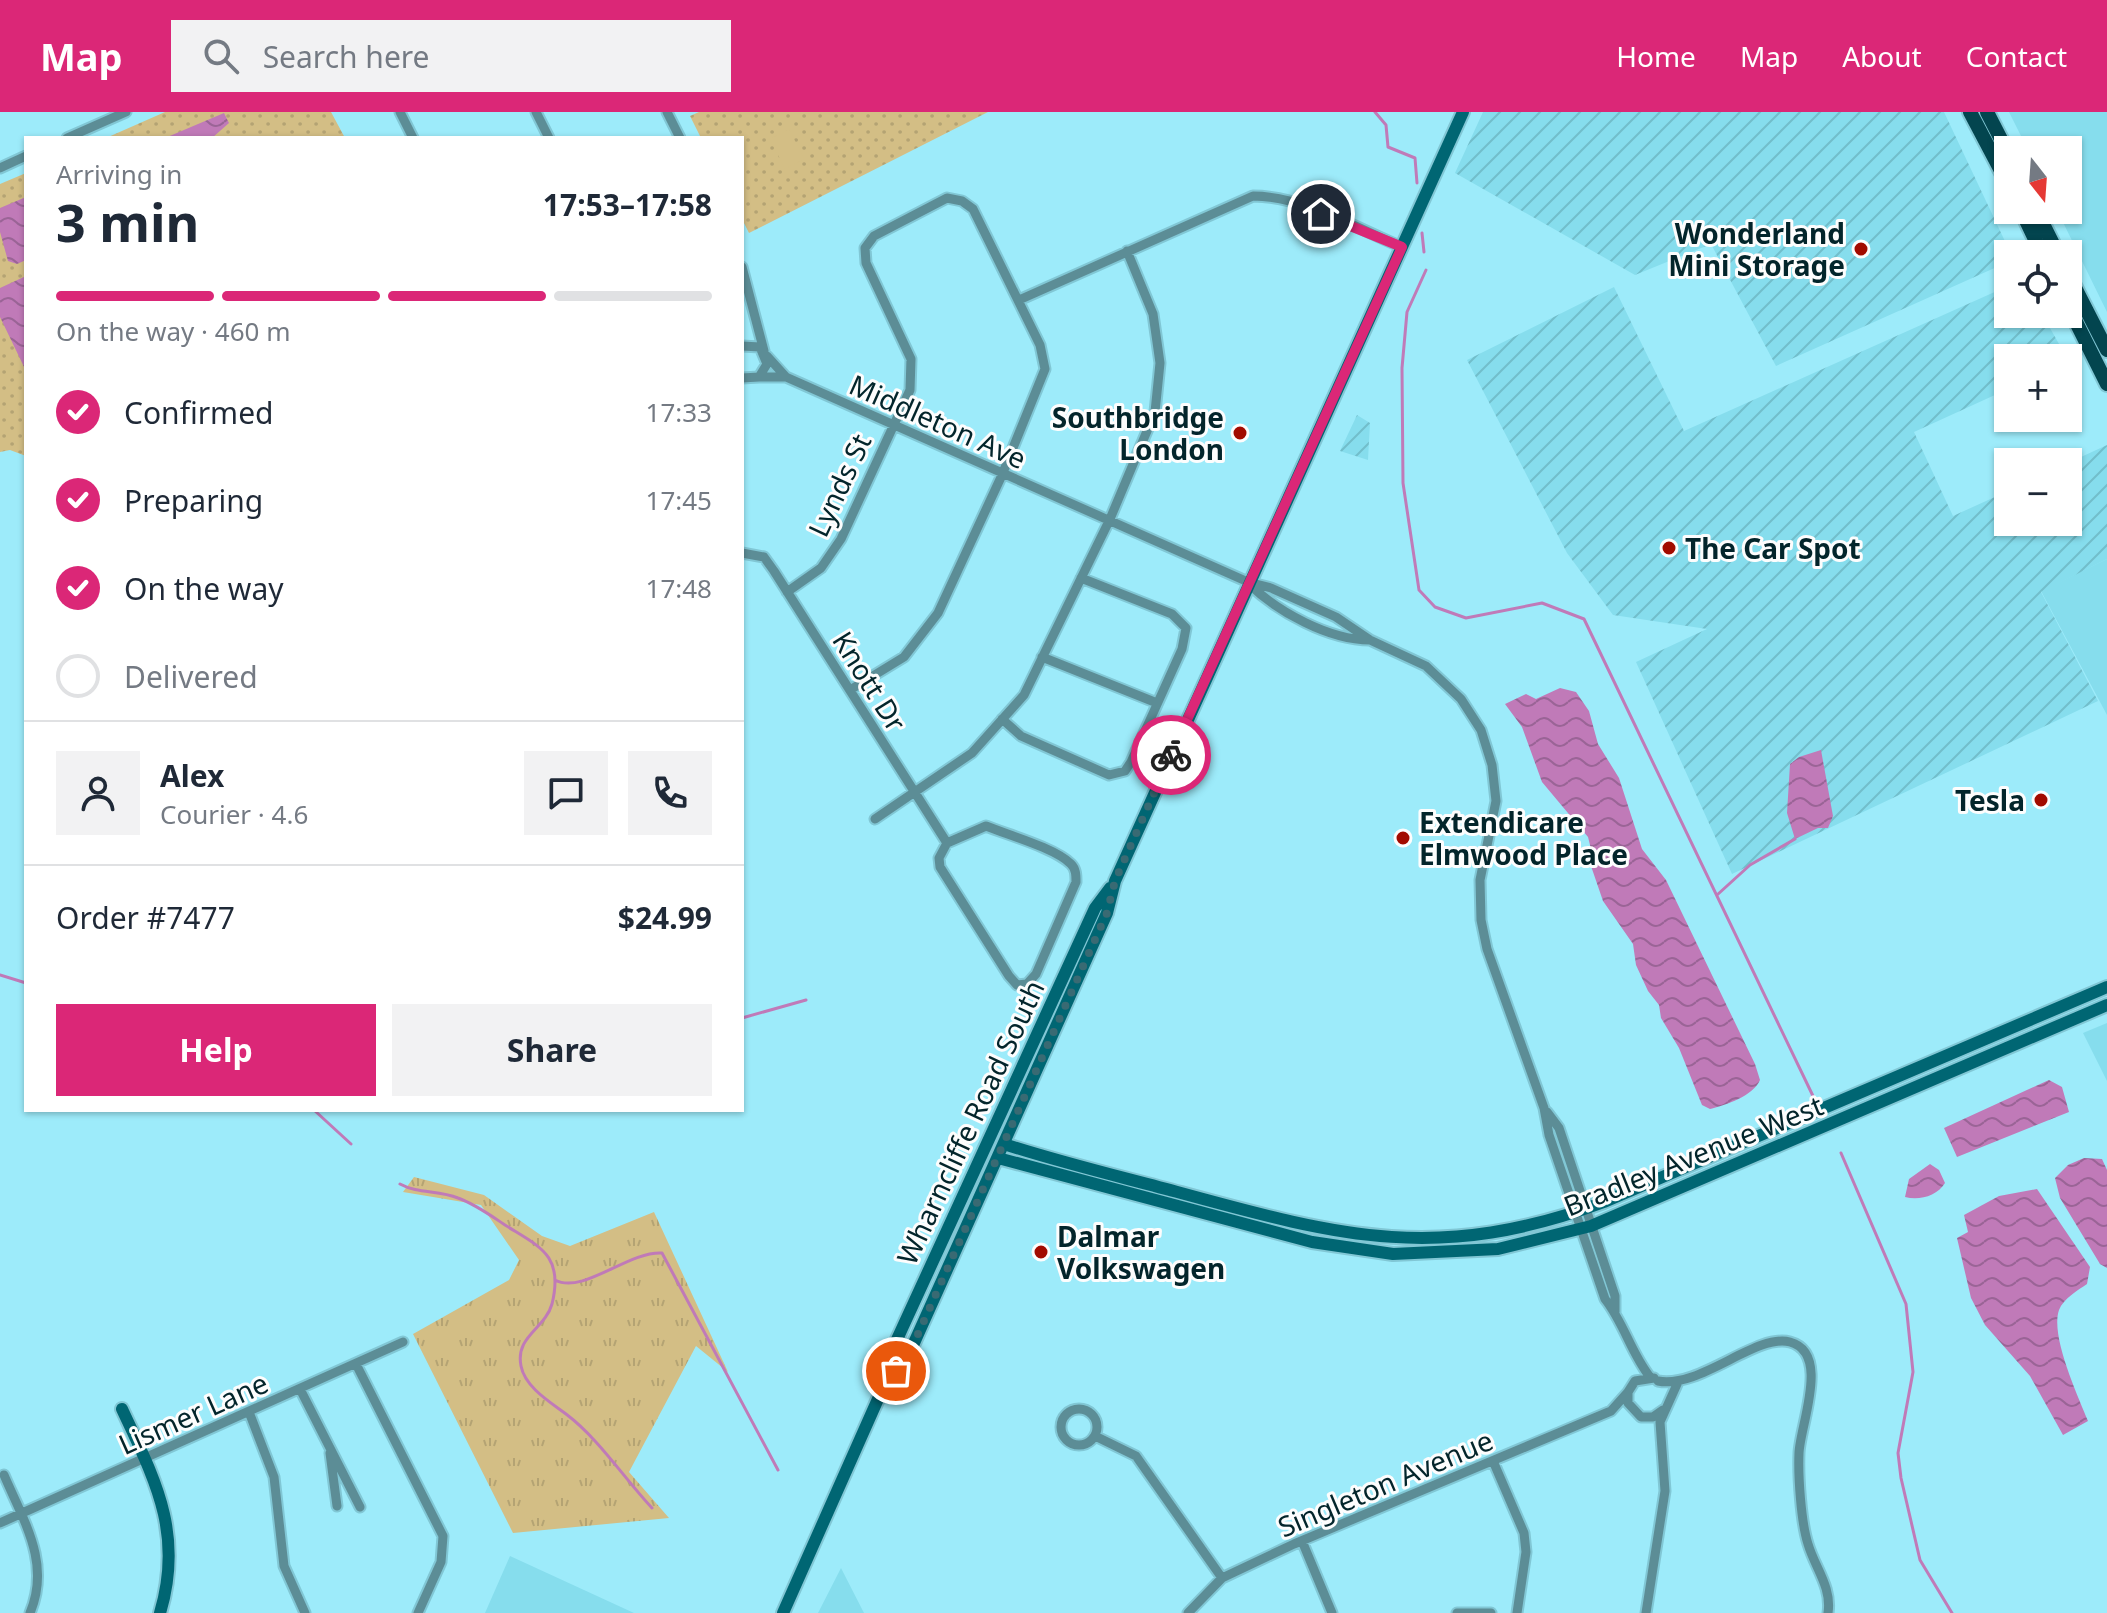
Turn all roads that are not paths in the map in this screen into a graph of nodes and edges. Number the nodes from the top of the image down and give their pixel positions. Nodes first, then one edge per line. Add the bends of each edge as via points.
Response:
1 (126, 112) edge
2 (400, 112) edge
3 (536, 112) edge
4 (667, 112) edge
5 (1463, 112) edge
6 (1970, 112) edge
7 (1987, 112) edge
8 (72, 136) edge
9 (412, 136) edge
10 (548, 136) edge
11 (679, 136) edge
12 (1999, 136) edge
13 (24, 157) edge
14 (1994, 157) edge
15 (0, 168) edge
16 (1402, 247) junction
17 (1127, 251) junction
18 (744, 276) edge
19 (1019, 300) junction
20 (2082, 301) edge
21 (756, 328) junction
22 (2079, 328) edge
23 (744, 345) edge
24 (744, 346) edge
25 (2107, 350) edge
26 (766, 354) junction
27 (759, 377) junction
28 (786, 377) junction
29 (744, 378) edge
30 (2107, 384) edge
31 (891, 426) junction
32 (1002, 475) junction
33 (1110, 519) junction
34 (744, 553) edge
35 (1081, 578) junction
36 (1248, 582) junction
37 (787, 592) junction
38 (1370, 640) junction
39 (1042, 657) junction
40 (850, 690) junction
41 (1157, 703) junction
42 (1002, 719) junction
43 (915, 793) junction
44 (875, 819) dead end
45 (947, 843) junction
46 (1115, 881) junction
47 (2107, 987) edge
48 (2107, 1005) edge
49 (1004, 1144) junction
50 (998, 1158) junction
51 (1580, 1211) junction
52 (1586, 1228) junction
53 (403, 1342) dead end
54 (1634, 1357) junction
55 (356, 1364) junction
56 (1654, 1379) junction
57 (1678, 1382) junction
58 (300, 1389) junction
59 (1629, 1389) junction
60 (882, 1390) junction
61 (1667, 1399) junction
62 (122, 1409) dead end
63 (1663, 1410) junction
64 (1611, 1411) junction
65 (249, 1412) junction
66 (1639, 1416) junction
67 (1659, 1435) junction
68 (1095, 1436) dead end
69 (329, 1446) junction
70 (145, 1458) junction
71 (1493, 1461) junction
72 (4, 1475) dead end
73 (337, 1506) dead end
74 (360, 1507) dead end
75 (20, 1514) junction
76 (0, 1523) edge
77 (1302, 1541) junction
78 (1222, 1578) junction
79 (30, 1613) edge
80 (160, 1613) edge
81 (305, 1613) edge
82 (418, 1613) edge
83 (783, 1613) edge
84 (1188, 1613) edge
85 (1332, 1613) edge
86 (1457, 1613) edge
87 (1491, 1613) edge
88 (1517, 1613) edge
89 (1646, 1613) edge
90 (1828, 1613) edge

1 - 8 street
2 - 9 street
3 - 10 street
4 - 11 street
5 - 16 main road, Wharncliffe Road South
6 - 14 main road
7 - 12 main road
13 - 15 street
16 - 17 street via 1294,202 1253,196
16 - 36 main road, Wharncliffe Road South
17 - 19 street
17 - 33 street via 1153,314 1160,363 1155,412
18 - 21 street
19 - 31 street, Lynds St via 973,209 962,201 947,198 874,236 865,248 866,263 911,359 910,390
19 - 32 street, Lynds St via 1045,369
20 - 25 main road
21 - 23 street
21 - 26 street
22 - 30 main road
24 - 26 street via 755,345
26 - 27 street
26 - 28 street
27 - 28 street
27 - 29 street
28 - 31 street, Middleton Ave
31 - 32 street, Middleton Ave
31 - 37 street, Lynds St via 841,539 821,568
32 - 33 street, Middleton Ave
32 - 40 street, Lynds St via 938,613 904,657
33 - 35 street
33 - 36 street, Middleton Ave
34 - 37 street, Knott Dr via 764,557
35 - 39 street
35 - 41 street via 1182,621 1186,638
36 - 38 street via 1336,617
36 - 38 street via 1267,601 1311,623 1355,640
36 - 46 main road, Wharncliffe Road South
37 - 40 street, Knott Dr
38 - 51 street via 1415,660 1445,681 1485,741 1496,801 1480,880 1481,920 1544,1108 1559,1128
39 - 41 street
39 - 42 street via 1024,695
40 - 43 street, Knott Dr
41 - 42 street via 1131,762 1118,775 1033,742
42 - 43 street via 972,753
43 - 44 street
43 - 45 street, Knott Dr
45 - 45 street via 940,867 1009,976 1017,985 1027,984 1076,882 1076,871 1056,855 986,826
46 - 49 main road, Wharncliffe Road South via 1107,913
46 - 60 main road, Wharncliffe Road South via 1095,908 985,1145 894,1346
47 - 51 main road, Bradley Avenue West
48 - 52 main road, Bradley Avenue West
49 - 50 main road, Wharncliffe Road South
49 - 51 main road, Bradley Avenue West via 1311,1228 1379,1239 1495,1233
50 - 52 main road, Bradley Avenue West via 1312,1242 1393,1254 1498,1249
50 - 60 main road, Wharncliffe Road South via 910,1352
51 - 52 street
52 - 54 street via 1605,1299
53 - 55 street, Lismer Lane
54 - 56 street
54 - 59 street
55 - 58 street, Lismer Lane
55 - 82 street via 443,1536 441,1562
56 - 57 street
56 - 59 street via 1640,1379
56 - 61 street
57 - 61 street
57 - 90 street via 1774,1342 1793,1342 1806,1353 1812,1376 1799,1453 1807,1542 1826,1585
58 - 65 street, Lismer Lane
58 - 69 street
59 - 64 street, Singleton Avenue
59 - 66 street via 1628,1403
60 - 83 main road, Wharncliffe Road South
61 - 63 street
62 - 70 main road
63 - 66 street via 1653,1417
63 - 67 street
64 - 66 street
64 - 71 street, Singleton Avenue
65 - 70 street, Lismer Lane
65 - 81 street via 274,1477 284,1566
66 - 67 street
67 - 89 street via 1665,1491
68 - 78 street via 1136,1456
69 - 73 street
69 - 74 street
70 - 75 street, Lismer Lane
70 - 80 main road via 161,1492 169,1531 169,1576
71 - 77 street, Singleton Avenue
71 - 88 street via 1524,1533
72 - 75 street
75 - 76 street, Lismer Lane
75 - 79 street via 40,1577
77 - 78 street, Singleton Avenue
77 - 85 street
78 - 84 street, Singleton Avenue
86 - 87 street

